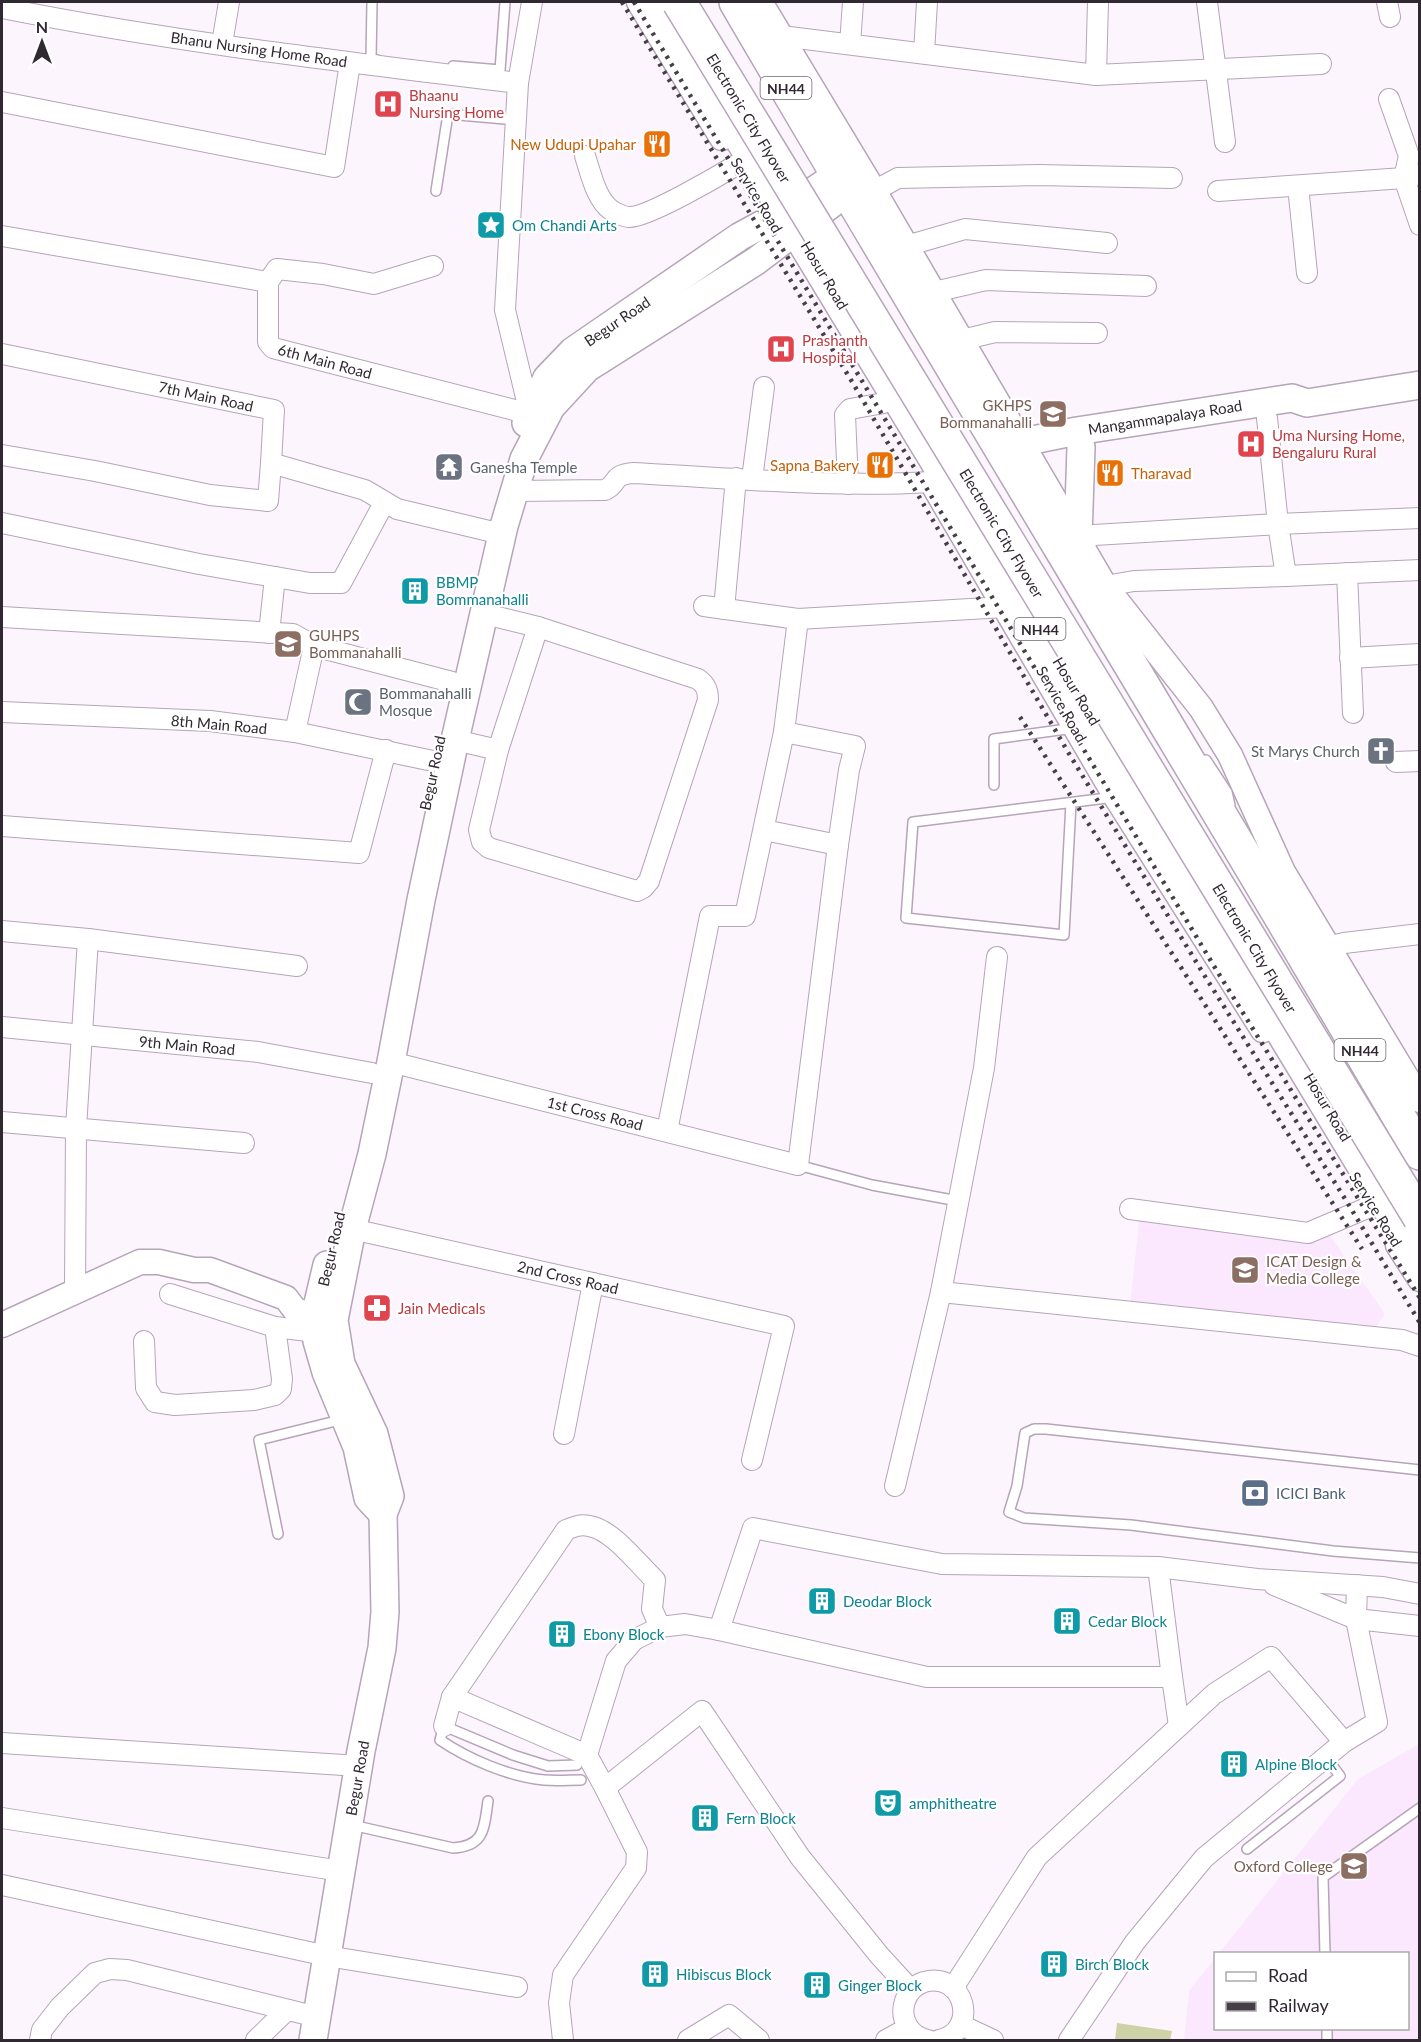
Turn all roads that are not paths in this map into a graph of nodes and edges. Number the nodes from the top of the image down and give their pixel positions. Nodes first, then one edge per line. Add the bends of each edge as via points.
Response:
1 (230, 2) edge
2 (372, 2) edge
3 (505, 2) edge
4 (532, 2) edge
5 (639, 2) edge
6 (659, 2) edge
7 (679, 2) edge
8 (705, 2) edge
9 (735, 2) edge
10 (760, 2) edge
11 (853, 2) edge
12 (927, 2) edge
13 (1098, 2) edge
14 (1207, 2) edge
15 (2, 8) edge
16 (781, 36) junction
17 (222, 44) junction
18 (850, 44) junction
19 (924, 53) junction
20 (350, 63) junction
21 (1321, 64) dead end
22 (1215, 69) junction
23 (1096, 75) junction
24 (518, 83) junction
25 (1389, 99) dead end
26 (2, 102) edge
27 (516, 120) junction
28 (1225, 142) dead end
29 (585, 156) dead end
30 (738, 164) junction
31 (1412, 176) edge
32 (1172, 178) dead end
33 (853, 186) junction
34 (1299, 186) junction
35 (436, 191) dead end
36 (1218, 191) dead end
37 (784, 224) junction
38 (1419, 225) edge
39 (2, 236) edge
40 (1107, 243) dead end
41 (906, 246) junction
42 (433, 266) dead end
43 (1307, 273) dead end
44 (268, 282) junction
45 (1146, 285) dead end
46 (934, 292) junction
47 (1097, 333) dead end
48 (962, 340) junction
49 (2, 354) edge
50 (1419, 385) edge
51 (764, 387) dead end
52 (884, 403) junction
53 (1307, 403) junction
54 (530, 414) junction
55 (1267, 418) junction
56 (1081, 447) junction
57 (1027, 450) junction
58 (2, 455) edge
59 (271, 463) junction
60 (744, 478) junction
61 (931, 482) junction
62 (848, 484) junction
63 (514, 491) junction
64 (384, 503) junction
65 (1419, 518) edge
66 (2, 523) edge
67 (1278, 524) junction
68 (489, 531) junction
69 (1079, 540) junction
70 (1419, 570) edge
71 (1347, 573) junction
72 (1286, 576) junction
73 (275, 577) junction
74 (1105, 586) junction
75 (704, 606) dead end
76 (1005, 607) junction
77 (724, 609) junction
78 (484, 614) junction
79 (2, 617) edge
80 (798, 619) junction
81 (538, 627) junction
82 (269, 633) junction
83 (314, 646) junction
84 (1419, 654) edge
85 (1350, 658) junction
86 (1131, 667) junction
87 (452, 682) junction
88 (2, 712) edge
89 (1171, 712) dead end
90 (1353, 713) dead end
91 (1076, 727) junction
92 (295, 732) junction
93 (784, 732) junction
94 (455, 740) junction
95 (386, 750) junction
96 (498, 750) junction
97 (1201, 751) dead end
98 (433, 761) junction
99 (1419, 761) edge
100 (1396, 762) dead end
101 (994, 785) dead end
102 (1116, 797) junction
103 (1071, 803) junction
104 (2, 826) edge
105 (764, 830) junction
106 (838, 845) junction
107 (1238, 845) junction
108 (1292, 910) junction
109 (2, 931) edge
110 (1419, 934) edge
111 (88, 939) junction
112 (1327, 947) junction
113 (997, 957) dead end
114 (297, 966) dead end
115 (2, 1027) edge
116 (82, 1035) junction
117 (382, 1067) junction
118 (1419, 1100) edge
119 (2, 1122) edge
120 (76, 1128) junction
121 (667, 1131) junction
122 (244, 1143) dead end
123 (1419, 1153) edge
124 (798, 1165) junction
125 (1419, 1181) edge
126 (958, 1202) junction
127 (1374, 1206) junction
128 (1130, 1209) dead end
129 (1419, 1218) edge
130 (352, 1229) junction
131 (1419, 1258) edge
132 (1419, 1279) edge
133 (593, 1282) junction
134 (75, 1292) junction
135 (941, 1292) junction
136 (170, 1294) dead end
137 (315, 1320) junction
138 (2, 1325) edge
139 (274, 1327) junction
140 (144, 1341) dead end
141 (1419, 1346) edge
142 (347, 1418) junction
143 (564, 1434) dead end
144 (752, 1460) dead end
145 (1419, 1470) edge
146 (895, 1486) dead end
147 (383, 1514) junction
148 (278, 1534) dead end
149 (1419, 1558) edge
150 (1158, 1568) junction
151 (1257, 1579) junction
152 (1357, 1585) junction
153 (1419, 1594) edge
154 (1356, 1619) junction
155 (1419, 1626) edge
156 (660, 1627) junction
157 (719, 1630) junction
158 (1172, 1677) junction
159 (452, 1697) junction
160 (444, 1726) junction
161 (1179, 1726) junction
162 (1344, 1742) junction
163 (2, 1743) edge
164 (1326, 1757) junction
165 (582, 1760) junction
166 (358, 1766) junction
167 (581, 1780) dead end
168 (605, 1788) junction
169 (488, 1801) dead end
170 (1419, 1808) edge
171 (2, 1818) edge
172 (349, 1824) junction
173 (1247, 1849) dead end
174 (341, 1871) junction
175 (2, 1886) edge
176 (1325, 1952) edge
177 (327, 1956) junction
178 (517, 1987) dead end
179 (953, 1988) junction
180 (911, 1990) junction
181 (287, 2010) junction
182 (961, 2025) junction
183 (908, 2028) junction
184 (315, 2029) edge
185 (40, 2040) edge
186 (256, 2040) edge
187 (563, 2040) edge
188 (688, 2040) edge
189 (759, 2040) edge
190 (886, 2040) edge
191 (928, 2040) edge
192 (939, 2040) edge
193 (993, 2040) edge
194 (1069, 2040) edge

1 - 17 street
2 - 3 lane via 371,59 500,70
4 - 24 street
5 - 30 street, Service Road
6 - 37 highway, Hosur Road / NH44
7 - 129 highway, Electronic City Flyover, bridge
8 - 125 highway, Electronic City Flyover
9 - 33 highway, NH44
10 - 16 street
11 - 18 street
12 - 19 street
13 - 23 street
14 - 22 street
15 - 17 street, Bhanu Nursing Home Road
16 - 18 street
16 - 33 street
17 - 20 street, Bhanu Nursing Home Road
18 - 19 street
19 - 23 street
20 - 24 street, Bhanu Nursing Home Road
20 - 26 street via 334,167
21 - 22 street
22 - 23 street
22 - 28 street
24 - 27 street
25 - 31 street
27 - 35 lane via 448,114
27 - 54 street via 505,310
29 - 30 street via 598,194 612,211 630,217 645,213
30 - 37 street, Service Road
31 - 34 street
31 - 38 street
32 - 33 street via 898,178
33 - 37 main road
33 - 41 street
33 - 86 highway, NH44
34 - 36 street
34 - 43 street
37 - 52 street, Service Road
37 - 54 main road, Begur Road via 739,237 573,351 547,378
37 - 63 main road, Begur Road via 756,261 587,368 551,407 524,459
37 - 131 highway, Hosur Road / NH44
39 - 44 street
40 - 41 street via 964,229
41 - 46 street
42 - 44 street via 374,284 277,269
44 - 54 street, 6th Main Road via 268,342 273,348
45 - 46 street via 986,280
46 - 48 street
47 - 48 street via 995,332
48 - 57 street
49 - 59 street, 7th Main Road via 274,410
50 - 53 main road, Mangammapalaya Road
51 - 60 street
52 - 61 street, Service Road
52 - 62 street via 850,409 845,415
53 - 55 main road, Mangammapalaya Road via 1296,413
53 - 57 main road, Mangammapalaya Road via 1292,398 1077,431
54 - 68 main road, Begur Road via 506,467
55 - 56 main road, Mangammapalaya Road
55 - 67 street
56 - 57 main road, Mangammapalaya Road
56 - 69 main road
57 - 69 street
58 - 59 street via 210,495 268,501
59 - 64 street via 365,490
60 - 62 street
60 - 63 street via 633,473 620,476 604,490
60 - 77 street
61 - 62 street
61 - 76 street, Service Road
63 - 78 main road, Begur Road
64 - 68 street
64 - 73 street via 341,583 310,584
65 - 67 street
66 - 73 street
67 - 69 street via 1094,535
67 - 72 street
68 - 87 main road, Begur Road
69 - 74 street
70 - 71 street
71 - 72 street
71 - 85 street
72 - 74 street via 1134,581
73 - 82 street
74 - 108 street via 1201,708 1230,755 1283,872
75 - 77 street
76 - 80 street
76 - 91 street, Service Road
77 - 80 street
78 - 81 street
78 - 94 main road, Begur Road
79 - 82 street
80 - 93 street
81 - 96 street
81 - 96 street via 698,679 708,691 649,881 643,888 629,890 489,848 482,842 478,830
82 - 83 street via 293,634
83 - 87 street
83 - 92 street
84 - 85 street
85 - 90 street
86 - 89 lane
86 - 107 highway, NH44
87 - 98 main road, Begur Road
88 - 92 street, 8th Main Road via 210,721
91 - 101 lane via 994,739
91 - 102 street, Service Road
92 - 95 street, 8th Main Road
93 - 105 street
93 - 106 street via 855,746
94 - 96 street
94 - 117 main road, Begur Road
95 - 98 street, 8th Main Road
95 - 104 street via 358,853
97 - 107 lane via 1227,792
98 - 117 main road, Begur Road
99 - 100 street
102 - 103 lane
102 - 127 street, Service Road
103 - 103 lane via 913,822 906,918 1064,935
105 - 106 street
105 - 121 street via 745,916 710,916
106 - 124 street
107 - 108 highway, NH44
108 - 112 street
108 - 123 highway, NH44
109 - 111 street
110 - 112 street
111 - 114 street
111 - 116 street
112 - 118 street
113 - 126 street via 984,1068
115 - 116 street, 9th Main Road
116 - 117 street, 9th Main Road
116 - 120 street
117 - 121 street, 1st Cross Road
117 - 130 main road, Begur Road via 372,1154
117 - 137 main road, Begur Road
119 - 120 street
120 - 122 street
120 - 134 street
121 - 124 street, 1st Cross Road
124 - 126 lane
126 - 135 street
127 - 128 street via 1308,1233
127 - 132 street, Service Road
130 - 133 street, 2nd Cross Road
130 - 137 main road, Begur Road
133 - 143 street
133 - 144 street, 2nd Cross Road via 784,1326
134 - 137 street via 140,1262 159,1262 210,1270 286,1298
134 - 138 street
135 - 141 street via 1402,1340
135 - 146 street
136 - 139 street
137 - 139 street
137 - 142 main road, Begur Road via 323,1363
137 - 147 main road, Begur Road via 374,1434 390,1496
139 - 140 street via 280,1389 274,1395 254,1400 175,1405 154,1402 146,1388
142 - 147 main road, Begur Road via 362,1462 368,1498
142 - 148 lane via 259,1440
145 - 149 lane via 1034,1429 1025,1433 1009,1512 1024,1518 1131,1525
147 - 166 main road, Begur Road via 386,1612
150 - 151 street
150 - 157 street via 942,1564 753,1528
150 - 158 street
151 - 152 street
151 - 154 street
152 - 153 street
152 - 154 street
154 - 155 street
154 - 162 street via 1377,1722
156 - 157 street via 685,1624
156 - 159 street via 652,1609 655,1580 607,1533 578,1525 566,1530
156 - 165 street via 634,1640 616,1660
157 - 158 street via 927,1677
158 - 161 street
159 - 160 street
159 - 165 street
160 - 165 lane via 548,1766
160 - 167 lane via 440,1740 502,1770 543,1780
161 - 162 street via 1214,1694 1271,1657
161 - 179 street via 1037,1857
162 - 164 street
163 - 166 street
164 - 173 lane via 1341,1776
164 - 194 street via 1204,1858 1135,1942
165 - 168 street
166 - 172 main road, Begur Road
168 - 180 street via 702,1711 800,1857
168 - 187 street via 637,1852 636,1868 563,1975 559,2002
169 - 172 lane via 484,1830 478,1840 466,1847 453,1848
170 - 176 lane via 1323,1877
171 - 174 street
172 - 174 main road, Begur Road
174 - 177 main road, Begur Road
175 - 177 street
177 - 178 street
177 - 184 main road, Begur Road
179 - 180 street via 936,1981 918,1984
179 - 182 street via 963,2004
180 - 183 street via 903,2008
181 - 184 street
181 - 185 street via 110,1969 95,1973 60,2007 42,2030
181 - 186 street
182 - 192 street
182 - 193 street
183 - 190 street
183 - 191 street via 915,2036
188 - 189 street via 729,2015

